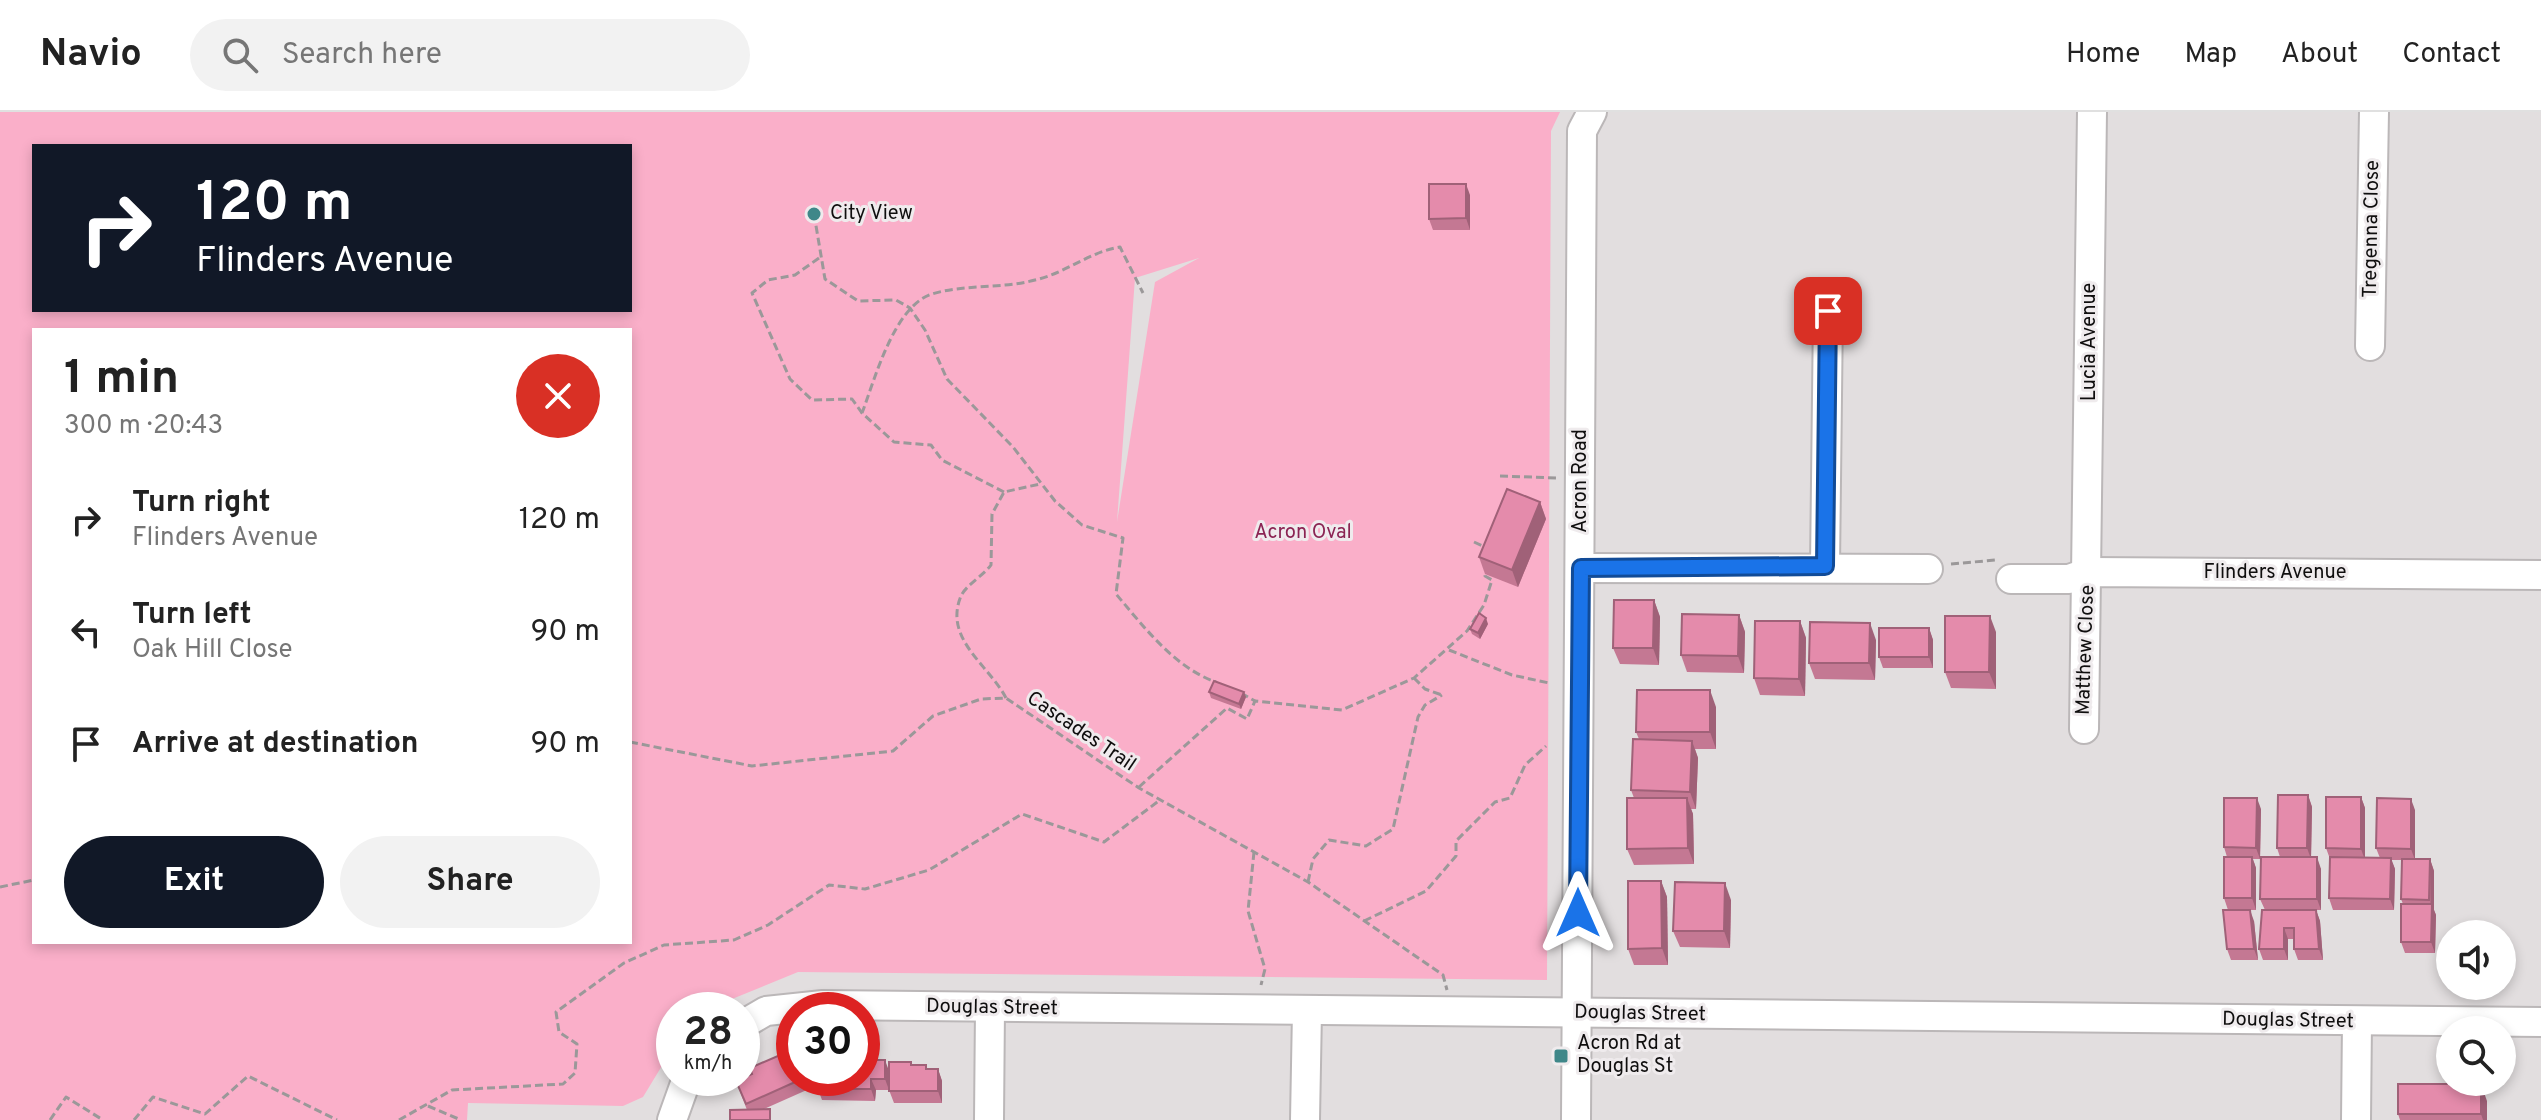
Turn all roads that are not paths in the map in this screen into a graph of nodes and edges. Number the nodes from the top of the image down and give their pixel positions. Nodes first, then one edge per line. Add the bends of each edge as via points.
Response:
1 (2092, 112) edge
2 (2374, 112) edge
3 (1587, 122) edge
4 (1828, 311) dead end
5 (2370, 346) dead end
6 (1825, 566) junction
7 (1581, 568) junction
8 (1928, 569) dead end
9 (2089, 572) junction
10 (2541, 575) edge
11 (2011, 579) dead end
12 (2084, 729) dead end
13 (990, 1008) junction
14 (1307, 1011) junction
15 (1577, 1013) junction
16 (760, 1014) edge
17 (2357, 1022) junction
18 (2541, 1022) edge
19 (681, 1096) edge
20 (672, 1120) edge
21 (989, 1120) edge
22 (1305, 1120) edge
23 (1576, 1120) edge
24 (2356, 1120) edge

1 - 9 street, Lucia Avenue
2 - 5 street, Tregenna Close
3 - 7 street, Acron Road
4 - 6 street
6 - 7 street
6 - 8 street
7 - 15 street, Acron Road
9 - 10 street, Flinders Avenue
9 - 11 street, Flinders Avenue via 2069,579
9 - 12 street, Matthew Close
13 - 14 street, Douglas Street
13 - 16 street, Douglas Street via 823,1005
13 - 21 street
14 - 15 street, Douglas Street
14 - 22 street
15 - 17 street, Douglas Street
15 - 23 street, Acron Road
17 - 18 street, Douglas Street
17 - 24 street
19 - 20 street

